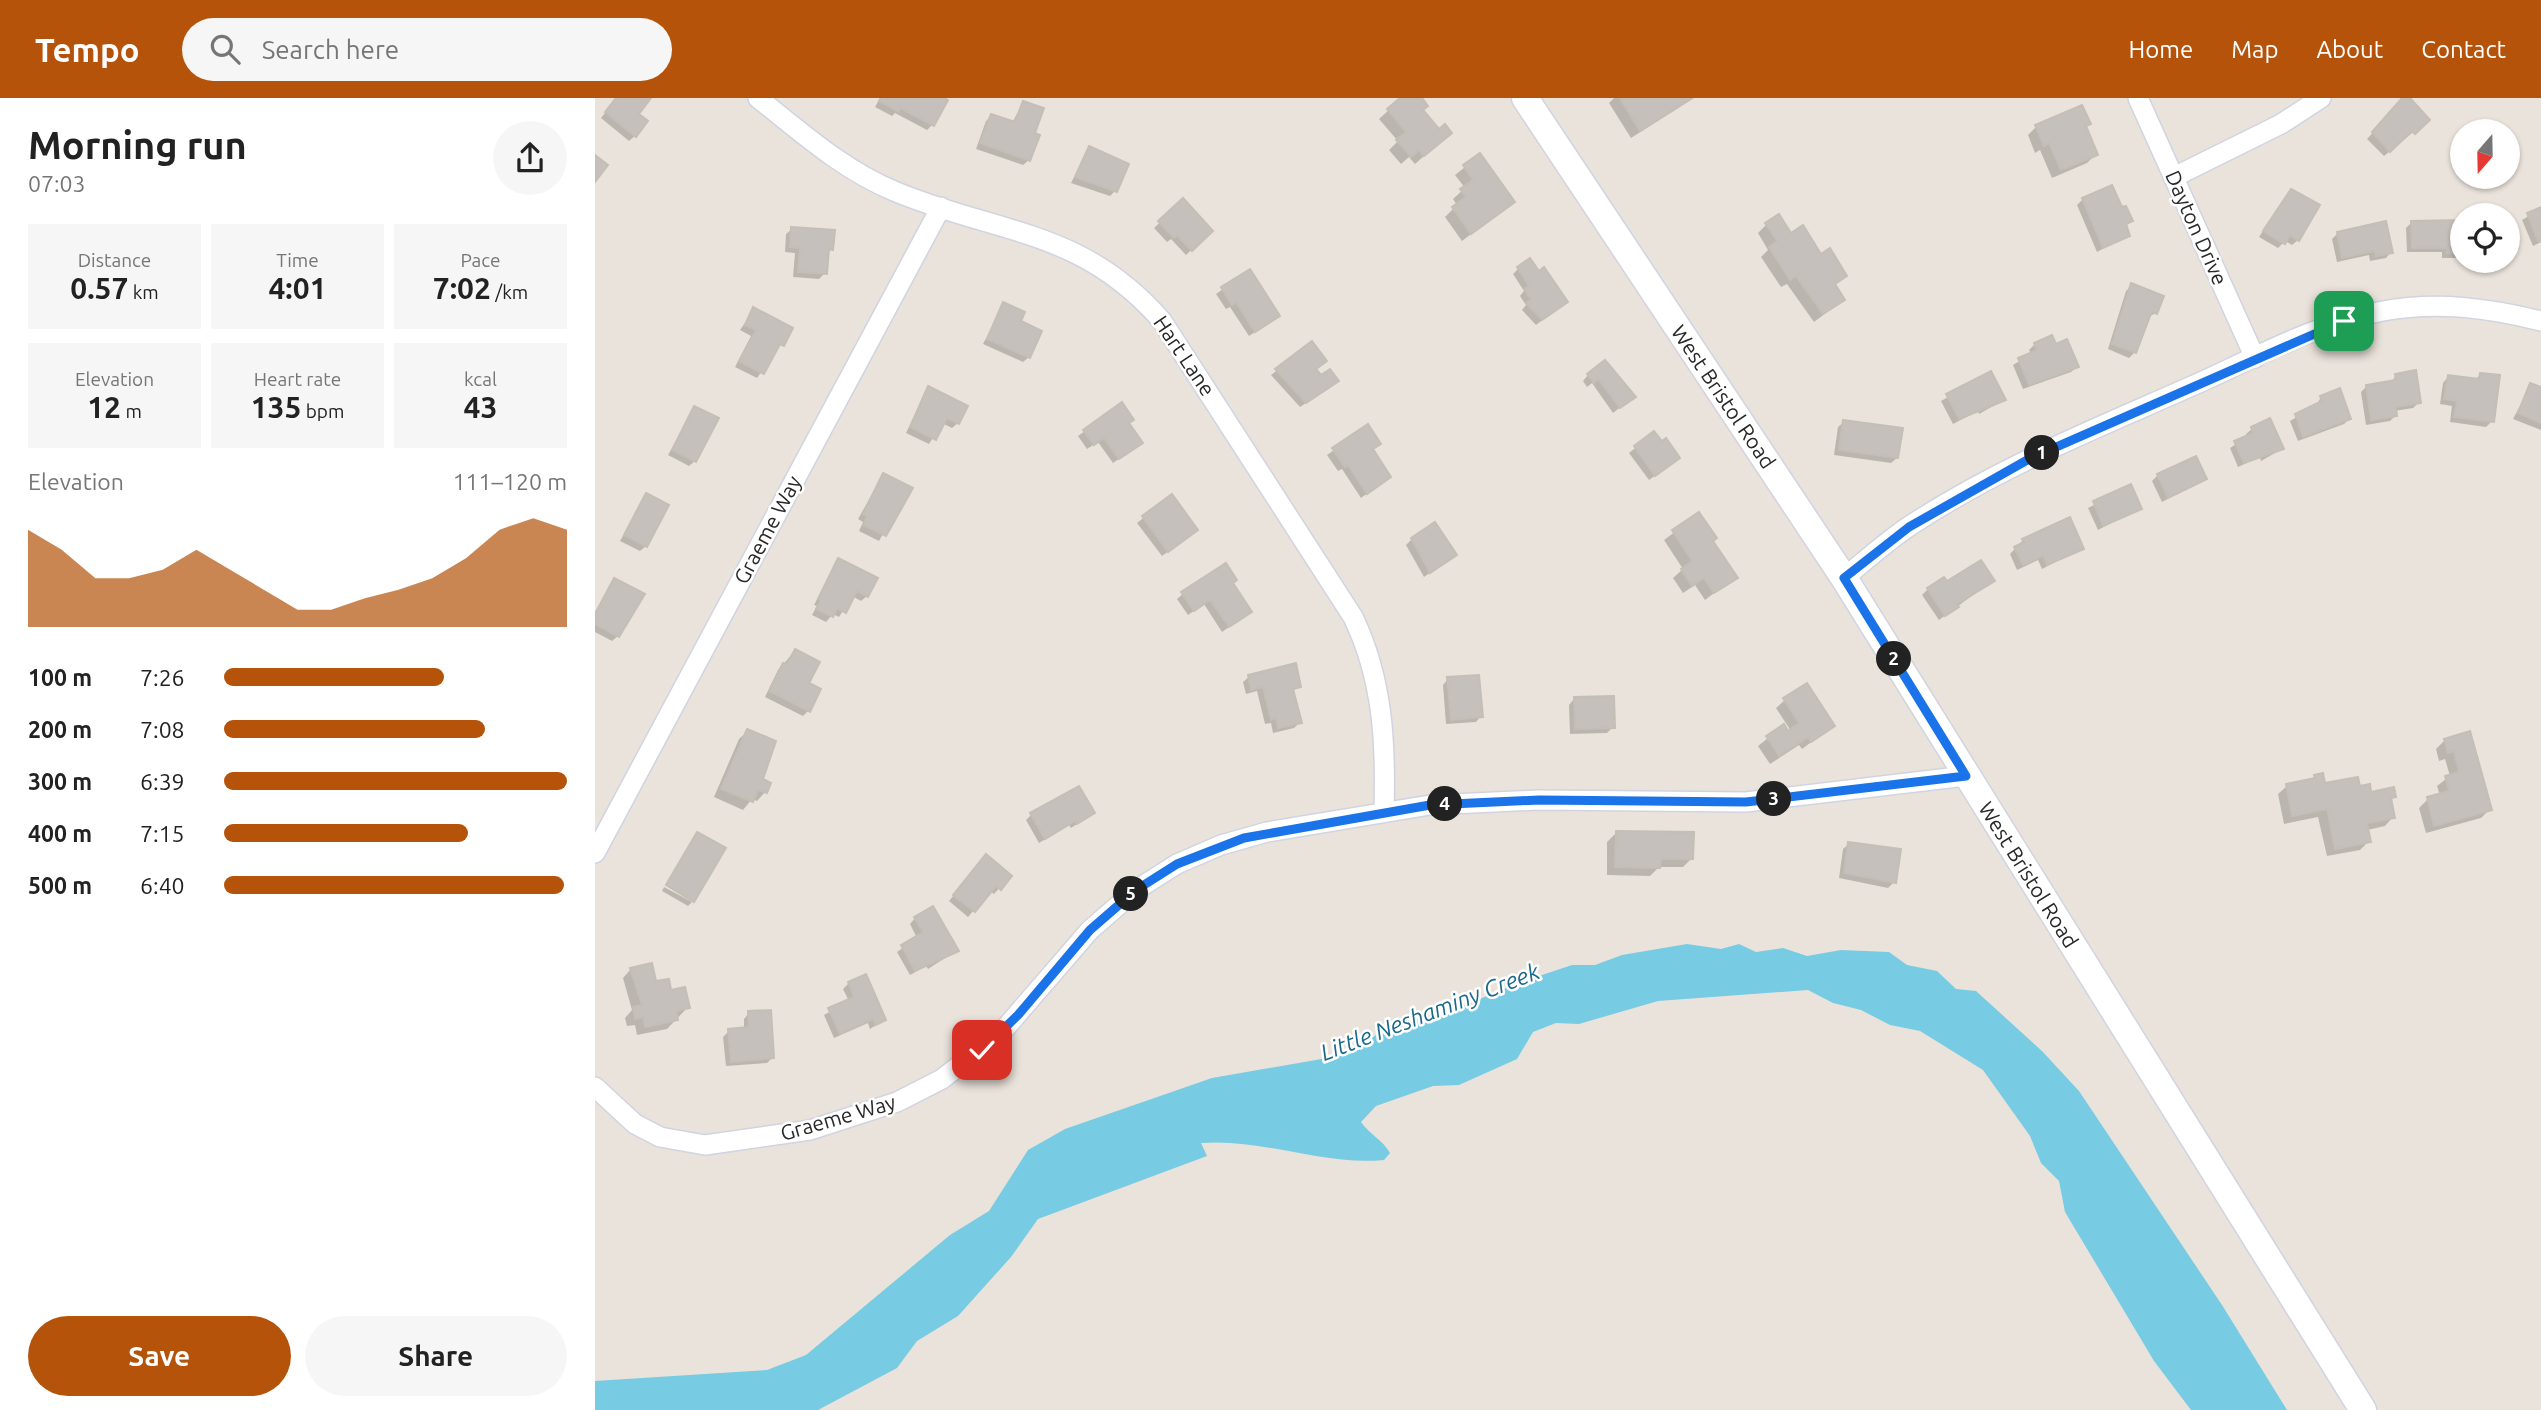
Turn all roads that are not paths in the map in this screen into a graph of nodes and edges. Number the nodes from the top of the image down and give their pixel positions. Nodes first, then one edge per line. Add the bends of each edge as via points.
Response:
1 (758, 98) edge
2 (1525, 98) edge
3 (2138, 98) edge
4 (2321, 98) edge
5 (2174, 177) junction
6 (941, 207) junction
7 (2541, 321) edge
8 (2255, 358) junction
9 (1844, 578) junction
10 (1966, 776) junction
11 (1384, 811) junction
12 (595, 853) edge
13 (595, 1087) edge
14 (2363, 1410) edge

1 - 6 street, Hart Lane via 865,178
2 - 9 main road, West Bristol Road
3 - 5 street, Dayton Drive
4 - 5 street via 2281,124
5 - 8 street, Dayton Drive
6 - 11 street, Hart Lane via 1082,254 1110,271 1162,321 1365,641 1384,729
6 - 12 street, Graeme Way
7 - 8 street via 2466,306 2383,311 2316,330
8 - 9 street via 1968,490 1909,527
9 - 10 main road, West Bristol Road
10 - 11 street, Graeme Way via 1746,802 1539,800
10 - 14 main road, West Bristol Road
11 - 13 street, Graeme Way via 1244,838 1177,864 1100,920 982,1050 942,1079 854,1118 765,1139 705,1145 660,1137 635,1124

